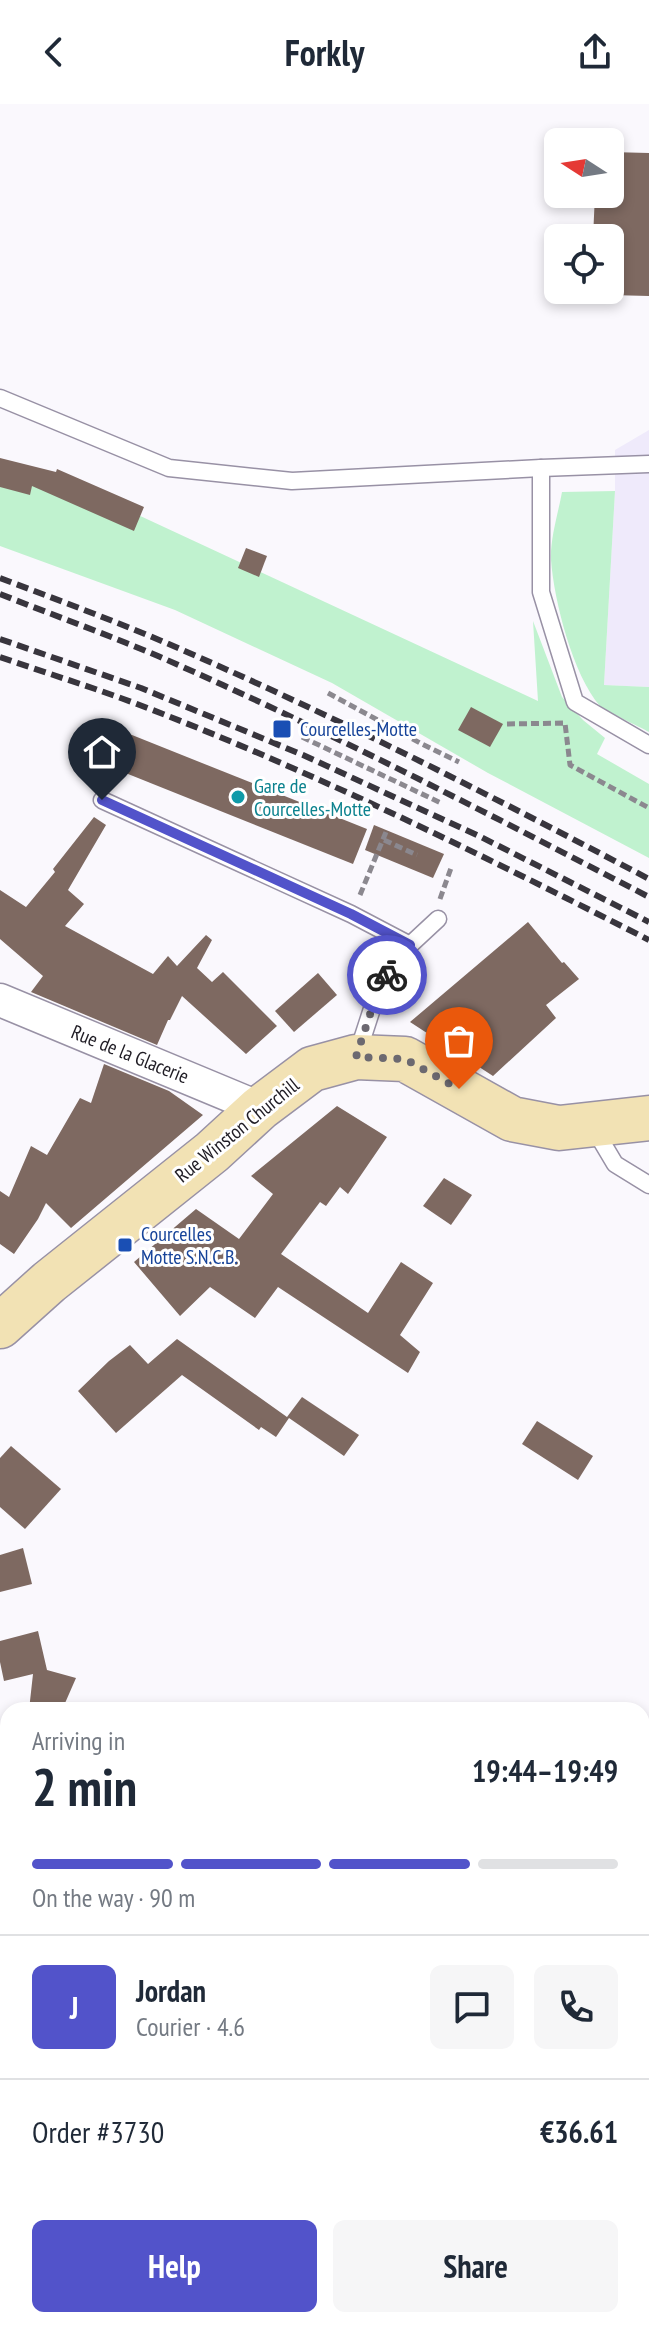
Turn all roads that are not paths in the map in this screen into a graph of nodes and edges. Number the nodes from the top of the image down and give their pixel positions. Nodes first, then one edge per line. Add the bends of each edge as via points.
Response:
1 (0, 398) edge
2 (649, 464) edge
3 (541, 468) junction
4 (649, 745) edge
5 (102, 800) dead end
6 (438, 913) road end
7 (410, 945) junction
8 (0, 1000) edge
9 (356, 1057) junction
10 (260, 1108) junction
11 (649, 1118) edge
12 (590, 1123) junction
13 (649, 1185) edge
14 (0, 1326) edge

1 - 3 lane via 169,468 292,481
2 - 3 lane
3 - 4 lane via 541,592 575,702
5 - 7 lane
6 - 7 lane
7 - 9 lane via 380,984
8 - 10 street, Rue de la Glacerie
9 - 10 main road, Rue Winston Churchill via 312,1069
9 - 12 main road, Rue Winston Churchill via 405,1059 512,1119 559,1128
10 - 14 main road, Rue Winston Churchill
11 - 12 main road, Rue Winston Churchill
12 - 13 lane via 615,1164

